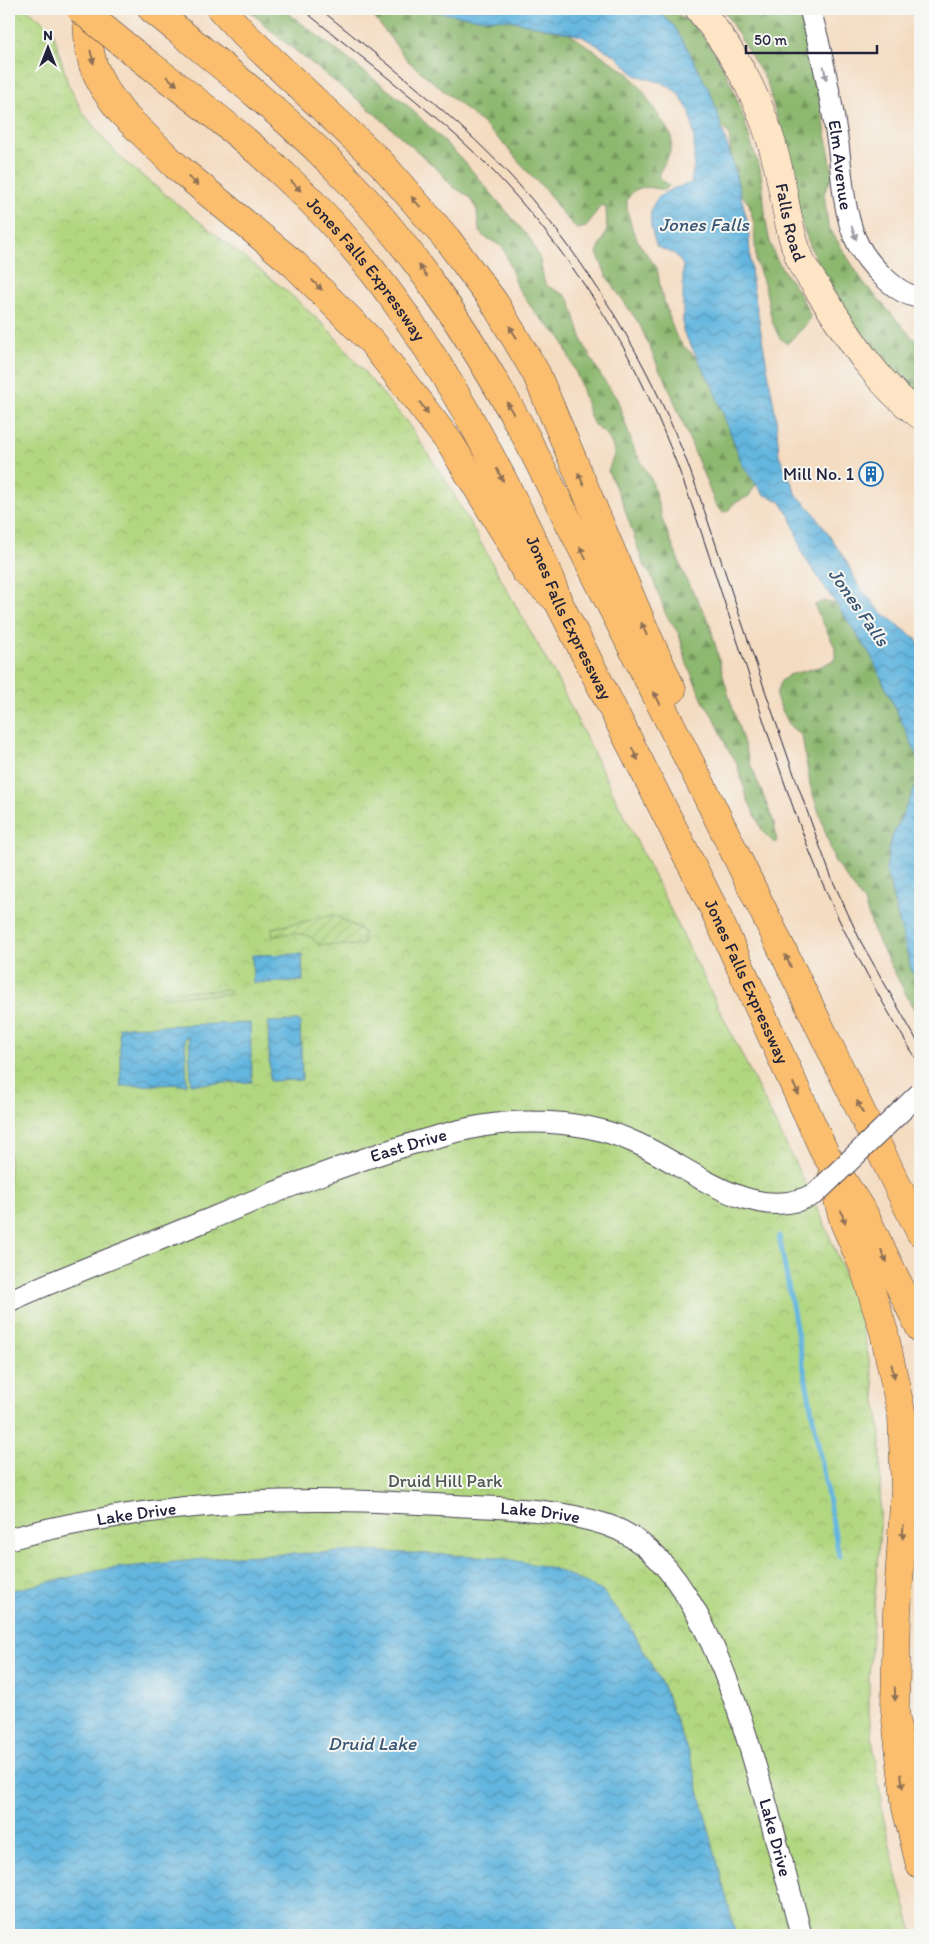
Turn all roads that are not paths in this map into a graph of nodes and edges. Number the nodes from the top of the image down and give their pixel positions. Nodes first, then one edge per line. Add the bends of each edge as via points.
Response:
1 (80, 9) edge
2 (86, 9) edge
3 (152, 9) edge
4 (221, 9) edge
5 (699, 9) edge
6 (810, 9) edge
7 (916, 297) edge
8 (920, 415) edge
9 (558, 601) junction
10 (710, 804) junction
11 (920, 1093) edge
12 (825, 1153) junction
13 (897, 1182) junction
14 (920, 1212) edge
15 (920, 1232) edge
16 (9, 1301) edge
17 (920, 1328) edge
18 (9, 1539) edge
19 (920, 1865) edge
20 (801, 1935) edge

1 -> 9 highway, Jones Falls Expressway, bridge via 216,115 286,176 346,239 440,365 474,423 543,559
2 -> 9 highway via 94,65 121,112 176,166 294,264 372,342 450,443 525,571
10 -> 3 highway via 525,435 492,376 416,261 330,162 247,87
10 -> 4 highway via 706,768 696,742 646,633 536,373 516,335 471,268 423,209 381,163
5 - 8 main road, Falls Road via 738,62 758,103 778,167 794,248 803,266 876,375
6 -> 7 street, Elm Avenue via 822,56 855,239 878,271 896,287
9 -> 12 highway, Jones Falls Expressway via 713,907
13 -> 10 highway
11 - 16 street, East Drive, bridge via 816,1193 796,1202 768,1204 735,1194 659,1153 610,1133 534,1122 488,1124 420,1141 328,1171
12 -> 17 highway, Jones Falls Expressway via 864,1214
12 -> 19 highway via 844,1222 864,1268 884,1332 902,1416 905,1490 895,1710 903,1788
13 - 14 highway
13 - 15 highway
18 - 20 street, Lake Drive via 90,1520 172,1508 296,1501 419,1503 534,1511 606,1525 629,1535 654,1555 683,1589 715,1654 748,1741

